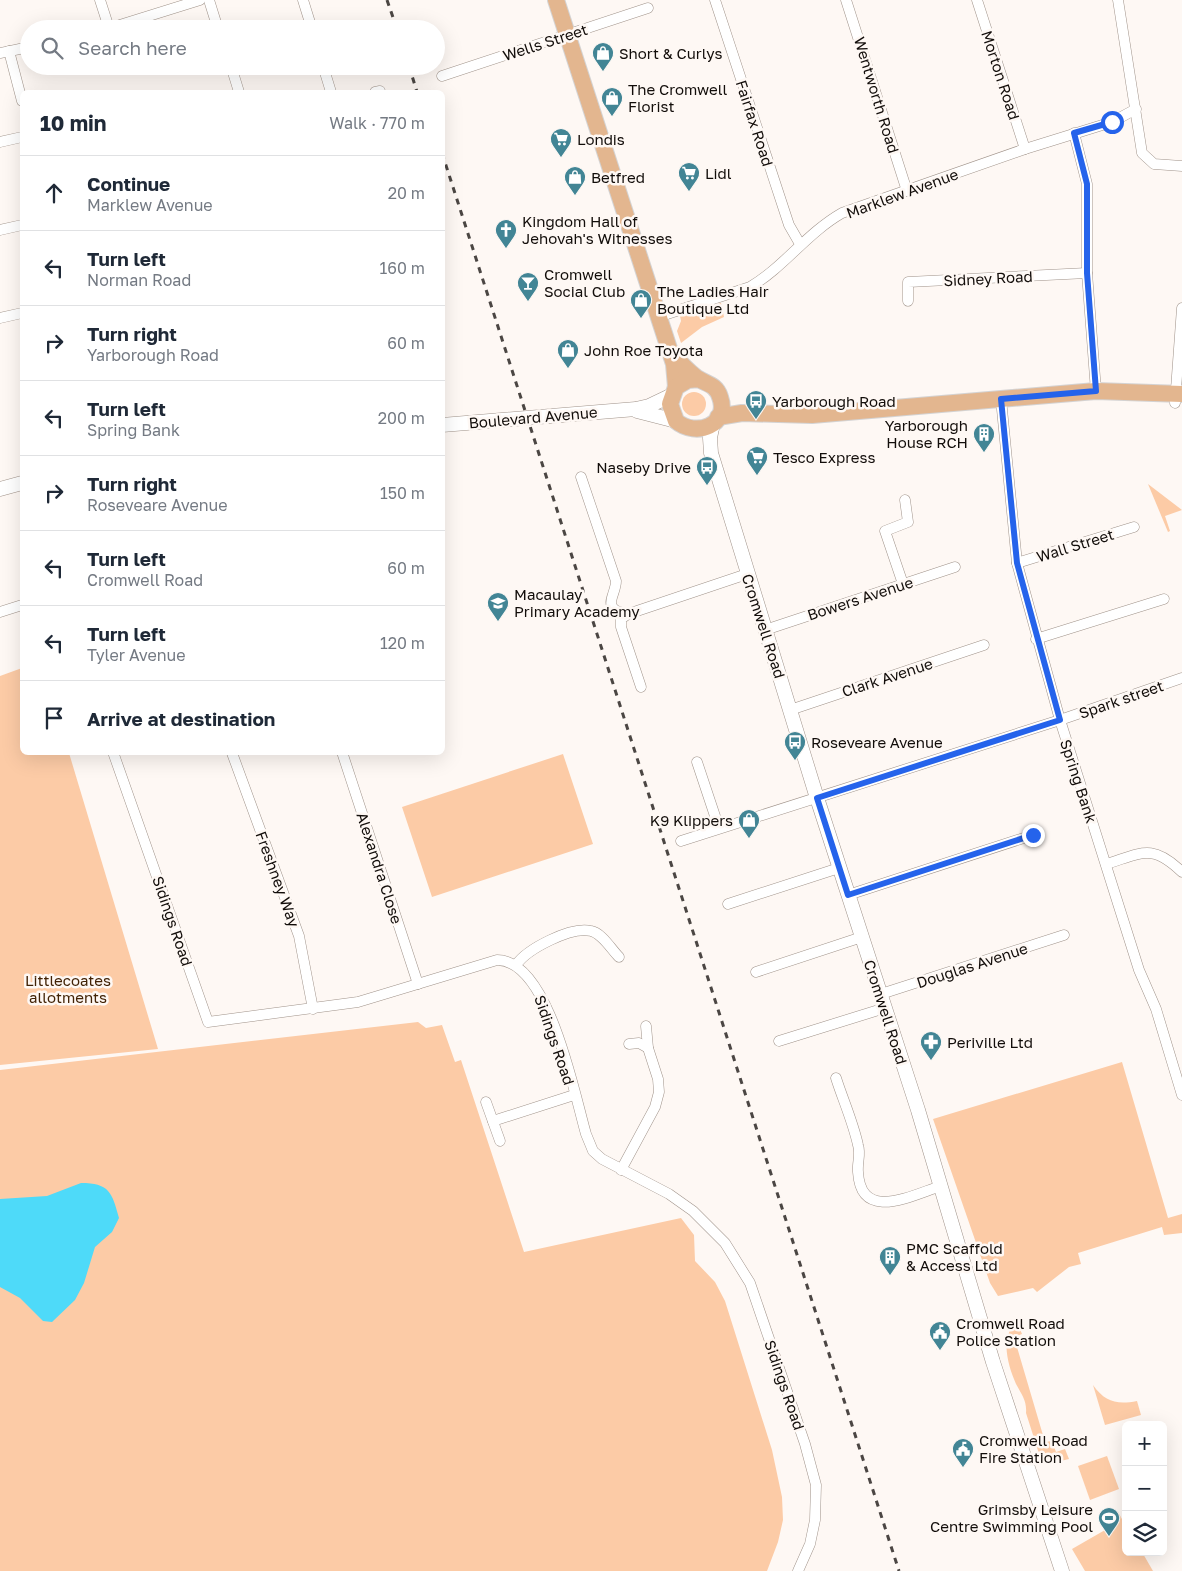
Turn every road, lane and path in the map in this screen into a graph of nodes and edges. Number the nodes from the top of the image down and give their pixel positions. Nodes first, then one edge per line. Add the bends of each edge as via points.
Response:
1 (100, 0) edge
2 (200, 0) edge
3 (209, 0) edge
4 (303, 0) edge
5 (556, 0) edge
6 (715, 0) edge
7 (846, 0) edge
8 (977, 0) edge
9 (1118, 0) edge
10 (648, 8) dead end
11 (106, 20) edge
12 (134, 20) edge
13 (215, 20) edge
14 (309, 20) edge
15 (567, 34) junction
16 (20, 49) edge
17 (5, 52) edge
18 (233, 75) edge
19 (326, 75) edge
20 (445, 75) edge
21 (445, 75) edge
22 (442, 76) dead end
23 (238, 90) edge
24 (330, 90) edge
25 (20, 95) edge
26 (1136, 109) junction
27 (1074, 133) junction
28 (20, 137) edge
29 (0, 142) edge
30 (1025, 149) junction
31 (1182, 166) edge
32 (907, 191) junction
33 (20, 225) edge
34 (0, 230) edge
35 (800, 244) junction
36 (1087, 273) junction
37 (908, 302) dead end
38 (1182, 308) edge
39 (20, 313) edge
40 (658, 317) junction
41 (0, 318) edge
42 (665, 343) junction
43 (699, 379) junction
44 (716, 389) junction
45 (674, 391) junction
46 (1096, 391) junction
47 (1178, 397) edge
48 (1001, 399) junction
49 (624, 410) junction
50 (750, 413) junction
51 (716, 420) junction
52 (676, 421) junction
53 (445, 425) edge
54 (692, 430) junction
55 (711, 453) junction
56 (581, 477) dead end
57 (20, 484) edge
58 (0, 489) edge
59 (905, 500) dead end
60 (1134, 527) dead end
61 (1017, 563) junction
62 (955, 567) dead end
63 (747, 574) junction
64 (903, 584) junction
65 (1164, 599) dead end
66 (20, 606) edge
67 (0, 612) edge
68 (628, 614) junction
69 (765, 630) junction
70 (1036, 639) junction
71 (984, 645) dead end
72 (1182, 678) edge
73 (641, 687) dead end
74 (790, 710) junction
75 (1060, 720) junction
76 (114, 755) edge
77 (233, 755) edge
78 (343, 755) edge
79 (697, 762) dead end
80 (817, 798) junction
81 (719, 828) junction
82 (1033, 835) dead end
83 (680, 841) dead end
84 (1106, 864) junction
85 (839, 868) junction
86 (1182, 872) edge
87 (848, 895) junction
88 (728, 904) dead end
89 (1064, 935) dead end
90 (862, 937) junction
91 (619, 957) dead end
92 (516, 965) junction
93 (756, 972) dead end
94 (418, 984) junction
95 (883, 1001) junction
96 (313, 1009) junction
97 (646, 1026) dead end
98 (779, 1041) dead end
99 (629, 1044) dead end
100 (648, 1048) junction
101 (836, 1078) dead end
102 (574, 1094) junction
103 (1182, 1095) edge
104 (486, 1102) dead end
105 (493, 1121) junction
106 (500, 1141) dead end
107 (621, 1170) junction
108 (941, 1186) junction
109 (798, 1571) edge
110 (1062, 1571) edge

1 - 11 street
2 - 12 street
3 - 13 street
4 - 14 street
5 - 15 main road
6 - 35 street, Fairfax Road via 789,225
7 - 32 street, Wentworth Road
8 - 30 street, Morton Road
9 - 26 street
10 - 15 street, Wells Street
15 - 20 street, Wells Street
15 - 40 main road
16 - 17 street
17 - 25 street
18 - 23 street
19 - 24 street
21 - 22 street, Wells Street
26 - 27 street, Marklew Avenue via 1112,122
26 - 31 street via 1142,153 1158,165
27 - 30 street, Marklew Avenue
27 - 36 street via 1087,184
28 - 29 street
30 - 32 street, Marklew Avenue
32 - 35 street, Marklew Avenue via 842,214
33 - 34 street
35 - 40 street, Marklew Avenue via 750,287
36 - 37 street, Sidney Road via 908,282
36 - 46 street
38 - 47 street
39 - 41 street
40 - 42 main road
42 - 43 main road
42 - 45 main road via 674,364
43 - 44 main road
43 - 45 main road via 688,380
44 - 50 main road
44 - 51 main road via 722,408
45 - 49 street, Boulevard Avenue via 649,406
45 - 52 main road via 670,404
46 - 47 main road
46 - 48 main road
48 - 50 main road via 812,415
48 - 61 street, Spring Bank
49 - 52 street, Boulevard Avenue via 651,413
49 - 53 street, Boulevard Avenue
50 - 51 main road via 734,413
51 - 54 main road via 707,428
51 - 55 street, Cromwell Road via 710,438
52 - 54 main road
54 - 55 street, Cromwell Road
55 - 63 street, Cromwell Road
56 - 68 street via 616,580 611,595 612,605 618,612
57 - 58 street
59 - 64 street via 908,522 885,531
60 - 61 street, Wall Street
61 - 70 street, Spring Bank
62 - 64 street, Bowers Avenue
63 - 68 street
63 - 69 street, Cromwell Road
64 - 69 street, Bowers Avenue
65 - 70 street
66 - 67 street
68 - 73 street via 621,619 621,627
69 - 74 street, Cromwell Road
70 - 75 street, Spring Bank
71 - 74 street, Clark Avenue
72 - 75 street, Spark street
74 - 80 street, Cromwell Road
75 - 80 street
75 - 84 street, Spring Bank
76 - 96 street, Sidings Road via 208,1022
77 - 96 street, Freshney Way via 299,936
78 - 94 street, Alexandra Close
79 - 81 street
80 - 81 street
80 - 85 street, Cromwell Road
81 - 83 street
82 - 87 street
84 - 86 street via 1145,852 1163,856
84 - 103 street, Spring Bank
85 - 87 street, Cromwell Road
85 - 88 street
87 - 90 street, Cromwell Road
89 - 95 street, Douglas Avenue
90 - 93 street
90 - 95 street, Cromwell Road
91 - 92 street via 598,934 586,930 534,947
92 - 94 street, Sidings Road via 507,960 497,960
92 - 102 street, Sidings Road via 535,986 547,1007
94 - 96 street, Sidings Road via 358,1002
95 - 98 street, Douglas Avenue
95 - 108 street, Cromwell Road
97 - 100 street
99 - 100 street via 639,1043
100 - 107 street via 659,1092 655,1107
101 - 108 street via 859,1146 858,1172 865,1194 871,1200 887,1203
102 - 105 street
102 - 107 street, Sidings Road via 593,1151
104 - 105 street
105 - 106 street
107 - 109 street, Sidings Road via 669,1194 693,1211 725,1243 750,1283 816,1485 815,1520 810,1544
108 - 110 street, Cromwell Road via 993,1362

